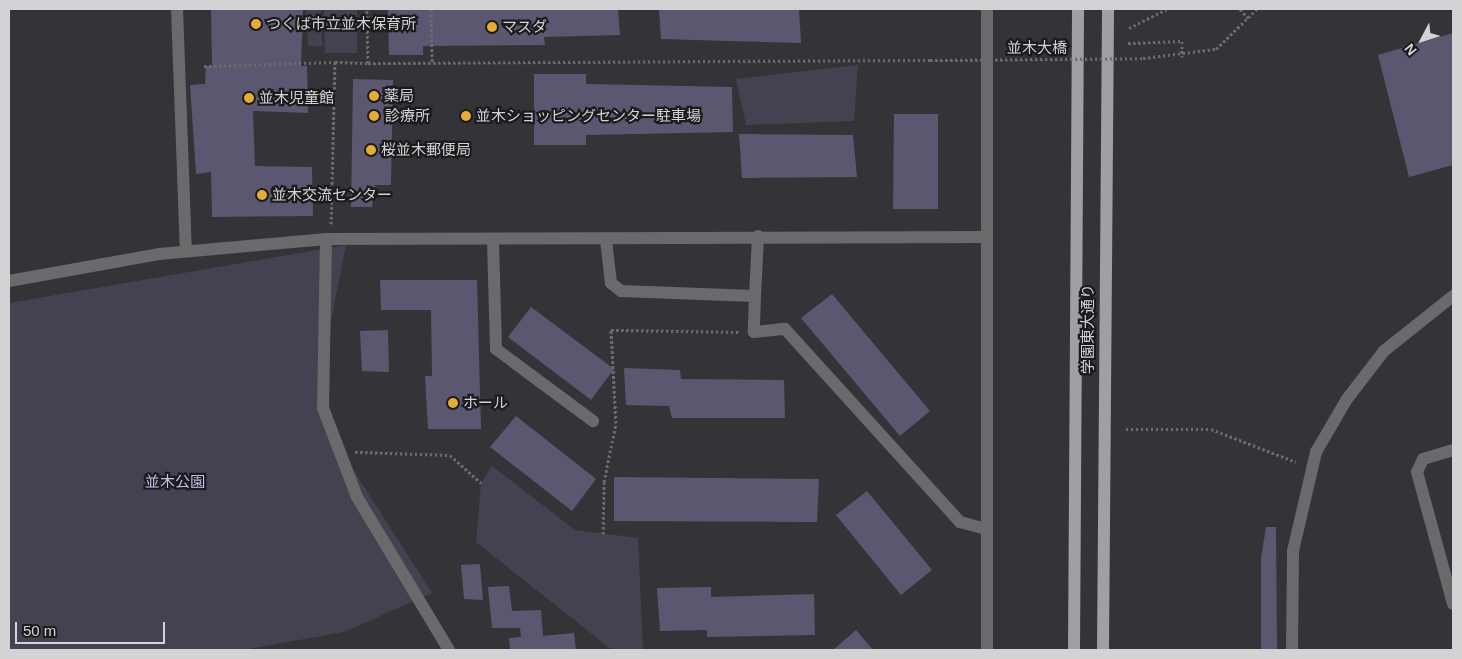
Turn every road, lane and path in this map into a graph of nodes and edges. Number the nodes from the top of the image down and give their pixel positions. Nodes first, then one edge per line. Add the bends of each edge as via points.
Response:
1 (177, 9) edge
2 (367, 9) edge
3 (431, 9) edge
4 (987, 9) edge
5 (1078, 9) edge
6 (1108, 9) edge
7 (1167, 9) edge
8 (1240, 9) edge
9 (1257, 9) edge
10 (1248, 18) junction
11 (1129, 28) dead end
12 (1128, 43) dead end
13 (1182, 57) junction
14 (335, 62) junction
15 (432, 62) junction
16 (368, 63) junction
17 (204, 66) dead end
18 (758, 236) junction
19 (987, 237) junction
20 (326, 239) junction
21 (606, 240) junction
22 (493, 241) junction
23 (186, 250) junction
24 (9, 281) edge
25 (755, 296) junction
26 (1453, 296) edge
27 (754, 332) junction
28 (594, 421) dead end
29 (1126, 429) dead end
30 (1453, 450) edge
31 (337, 452) junction
32 (1296, 462) dead end
33 (481, 482) dead end
34 (988, 529) junction
35 (603, 534) dead end
36 (1453, 604) edge
37 (449, 650) edge
38 (987, 650) edge
39 (1074, 650) edge
40 (1103, 650) edge
41 (1292, 650) edge

1 - 23 street
2 - 16 path
3 - 15 path
4 - 19 street
5 - 39 main road, 学園東大通り
6 - 40 main road, 学園東大通り
7 - 11 path
8 - 10 path
9 - 10 path, 並木大橋
10 - 13 path, 並木大橋 via 1216,49
12 - 13 path via 1182,41
13 - 15 path, 並木大橋, bridge
14 - 16 path, 並木大橋
14 - 17 path, 並木大橋
14 - 20 path via 332,221
15 - 16 path, 並木大橋
18 - 19 street
18 - 21 street
18 - 25 street
19 - 34 street
20 - 22 street
20 - 23 street
20 - 31 street via 323,408
21 - 22 street
21 - 25 street via 611,283 621,290
22 - 28 street via 496,349
23 - 24 street
25 - 27 street
26 - 41 street via 1384,351 1342,406 1316,452 1293,551
27 - 34 street via 785,330 960,522
27 - 35 path via 611,330 616,423 604,482
29 - 32 path via 1212,429
30 - 36 street via 1423,459 1417,472
31 - 33 path via 450,455
31 - 37 street via 399,571
34 - 38 street

